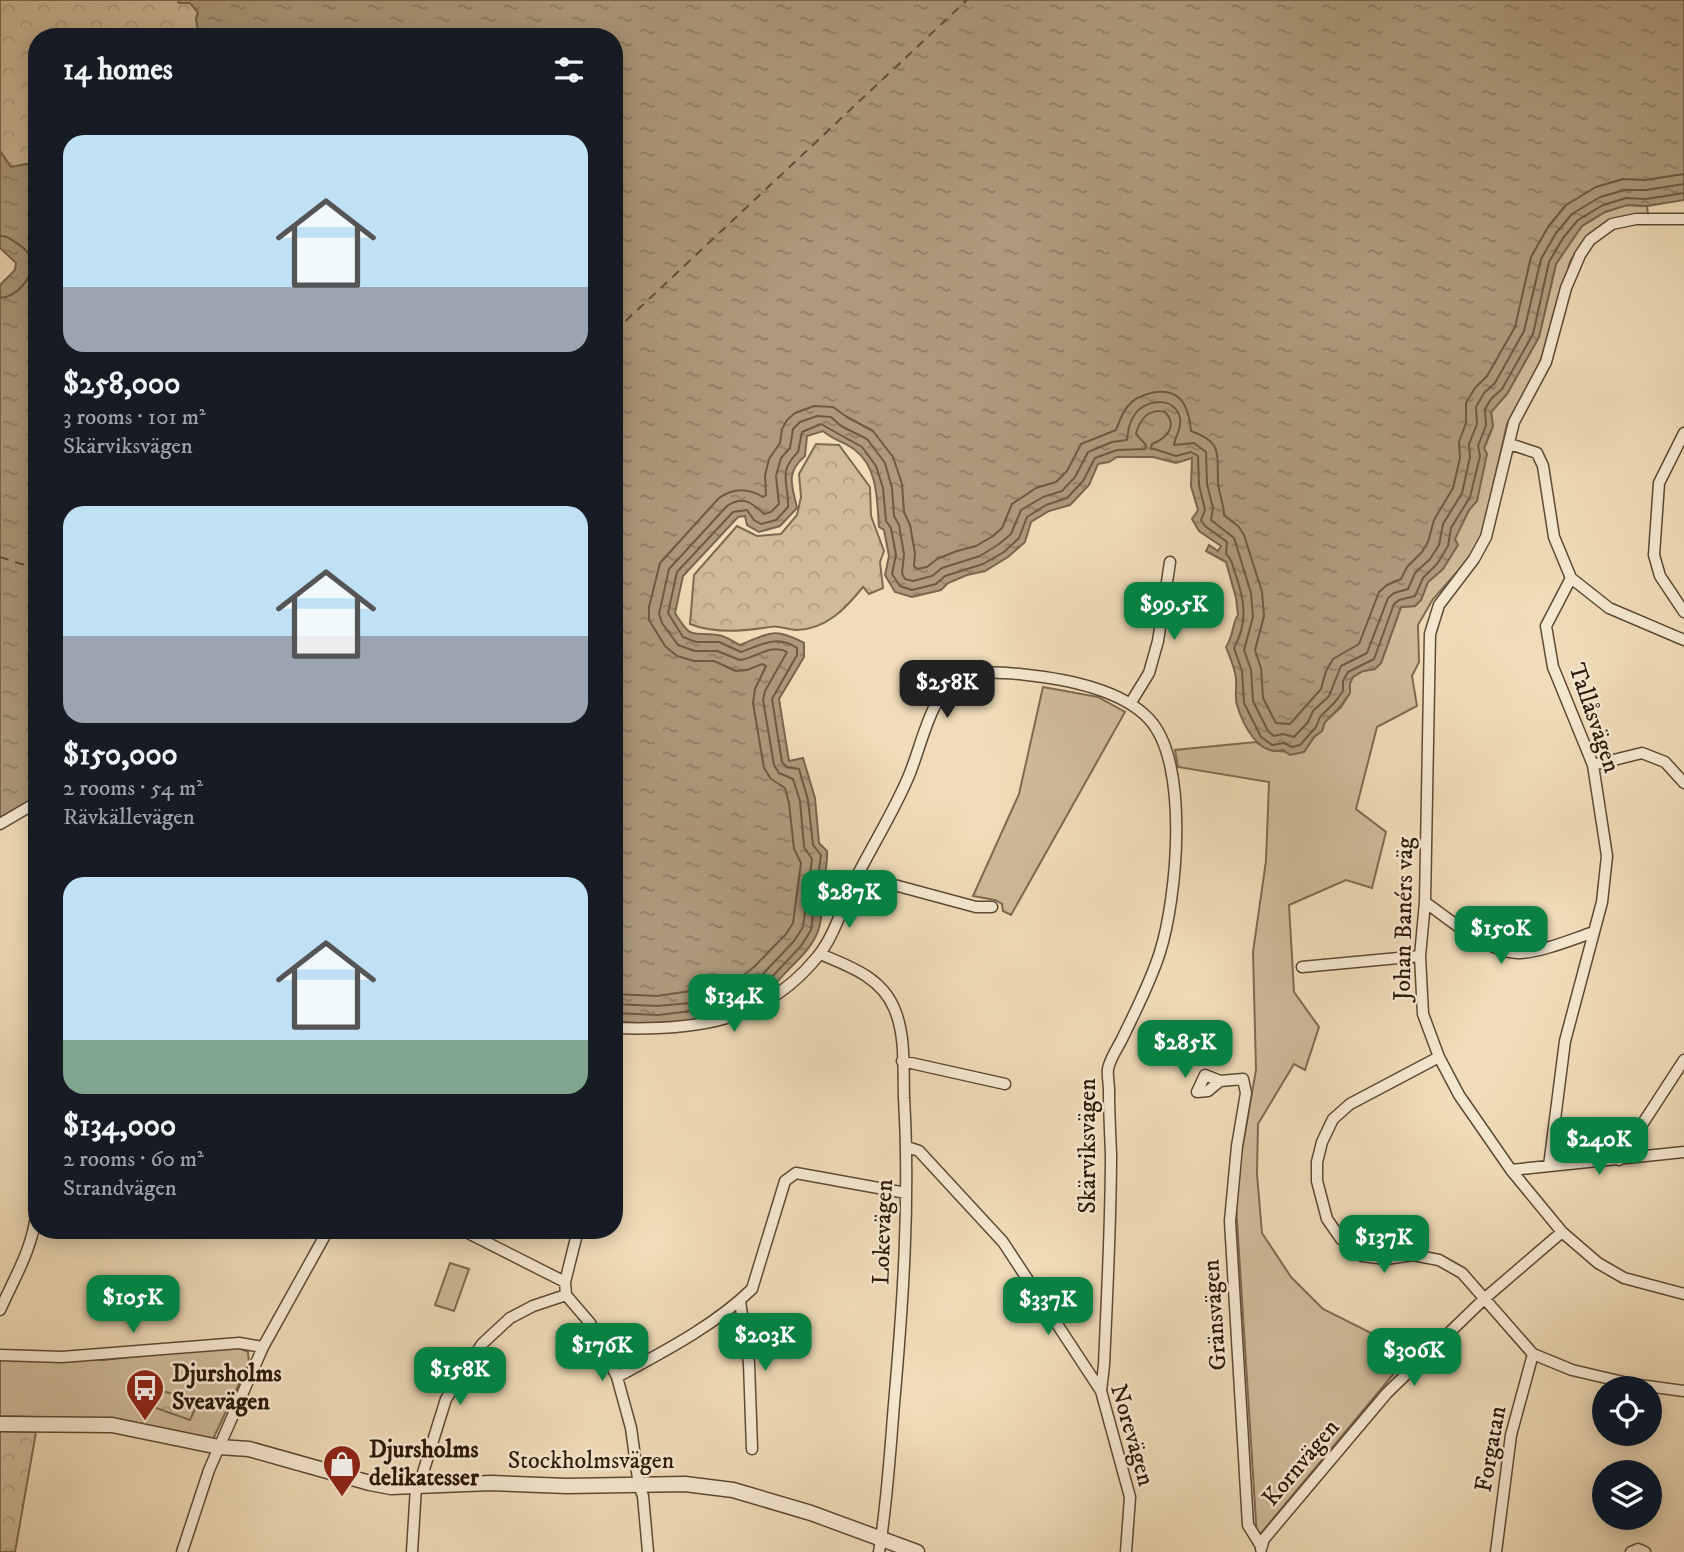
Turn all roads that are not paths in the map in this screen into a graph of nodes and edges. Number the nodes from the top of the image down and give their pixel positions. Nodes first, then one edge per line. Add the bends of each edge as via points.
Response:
1 (1684, 219) edge
2 (1684, 433) edge
3 (1510, 444) junction
4 (1170, 562) dead end
5 (1571, 578) junction
6 (1684, 612) edge
7 (1684, 640) edge
8 (1130, 705) junction
9 (1593, 765) junction
10 (1684, 783) edge
11 (28, 808) edge
12 (0, 824) edge
13 (857, 875) junction
14 (1425, 902) junction
15 (992, 907) dead end
16 (1594, 932) junction
17 (820, 954) junction
18 (1420, 956) junction
19 (1302, 967) dead end
20 (623, 1028) edge
21 (1439, 1057) junction
22 (1684, 1060) edge
23 (902, 1061) junction
24 (1220, 1081) dead end
25 (1005, 1084) dead end
26 (907, 1147) junction
27 (1684, 1152) edge
28 (1619, 1160) junction
29 (1549, 1166) junction
30 (1511, 1170) junction
31 (906, 1192) junction
32 (1562, 1232) junction
33 (30, 1239) edge
34 (323, 1239) edge
35 (480, 1239) edge
36 (576, 1239) edge
37 (565, 1282) junction
38 (1684, 1294) edge
39 (566, 1295) junction
40 (1484, 1299) junction
41 (740, 1301) junction
42 (0, 1310) edge
43 (263, 1347) junction
44 (1533, 1354) junction
45 (0, 1355) edge
46 (617, 1377) junction
47 (1101, 1391) junction
48 (1684, 1391) edge
49 (0, 1424) edge
50 (219, 1447) junction
51 (752, 1449) dead end
52 (639, 1486) junction
53 (416, 1487) junction
54 (880, 1546) edge
55 (1261, 1549) edge
56 (181, 1552) edge
57 (412, 1552) edge
58 (648, 1552) edge
59 (916, 1552) edge
60 (1126, 1552) edge
61 (1496, 1552) edge
62 (1631, 1552) edge
63 (1645, 1552) edge

1 - 3 street, Johan Banérs väg via 1612,224 1590,240 1573,267 1546,362 1514,422
2 - 6 street via 1659,483 1654,555 1660,576
3 - 5 street via 1537,453 1543,466 1554,537
3 - 14 street, Johan Banérs väg via 1486,537 1439,605 1430,634
4 - 8 street via 1158,641 1149,673
5 - 7 street via 1609,608
5 - 9 street, Tallåsvägen via 1546,626 1553,667
8 - 13 street, Skärviksvägen via 1086,685 994,671 970,672 954,681 938,700 908,778
8 - 47 street, Skärviksvägen via 1148,719 1169,757 1177,822 1174,878 1160,952 1108,1068 1111,1155
9 - 10 street via 1642,753 1665,762
9 - 16 street, Tallåsvägen via 1607,856
11 - 12 street
13 - 15 street
13 - 17 street, Skärviksvägen
14 - 16 street via 1499,950 1537,950
14 - 18 street, Johan Banérs väg
16 - 29 street, Tallåsvägen via 1565,1041
17 - 20 street via 773,999 729,1019 662,1030
17 - 23 street, Lokevägen via 869,976 887,995 895,1010
18 - 19 street
18 - 21 street, Johan Banérs väg via 1423,1014
21 - 30 street, Johan Banérs väg via 1459,1095
21 - 40 street via 1350,1104 1333,1119 1322,1142 1317,1181 1327,1219 1341,1239 1362,1256 1413,1255 1439,1260 1462,1273
22 - 28 street
23 - 25 street
23 - 26 street, Lokevägen
24 - 55 street, Gränsvägen via 1243,1079 1246,1093 1230,1221 1248,1525
26 - 31 street, Lokevägen
26 - 47 street, Norevägen via 919,1151 1003,1242
27 - 28 street
28 - 29 street
29 - 30 street
30 - 32 street, Johan Banérs väg
31 - 41 street via 796,1173 788,1177 752,1289
31 - 54 street, Lokevägen via 900,1335
32 - 38 street, Johan Banérs väg via 1624,1278
32 - 40 street, Kornvägen
33 - 42 street
34 - 43 street
35 - 37 street
36 - 37 street
37 - 39 street
39 - 46 street via 590,1323
39 - 53 street via 510,1318 482,1344 446,1399
40 - 44 street
40 - 55 street, Kornvägen via 1387,1393 1264,1539
41 - 46 street via 669,1349
41 - 51 street via 749,1363
43 - 45 street via 239,1343 62,1357
43 - 50 street
44 - 48 street via 1572,1370
44 - 61 street, Forgatan via 1511,1435
46 - 52 street via 631,1428
47 - 60 street, Norevägen via 1130,1497
49 - 50 street, Stockholmsvägen via 112,1425
50 - 53 street, Stockholmsvägen via 249,1449 370,1483
50 - 56 street
52 - 53 street, Stockholmsvägen via 491,1483
52 - 54 street, Stockholmsvägen via 685,1484 733,1490 811,1513
52 - 58 street
53 - 57 street
54 - 59 street, Stockholmsvägen
62 - 63 street

